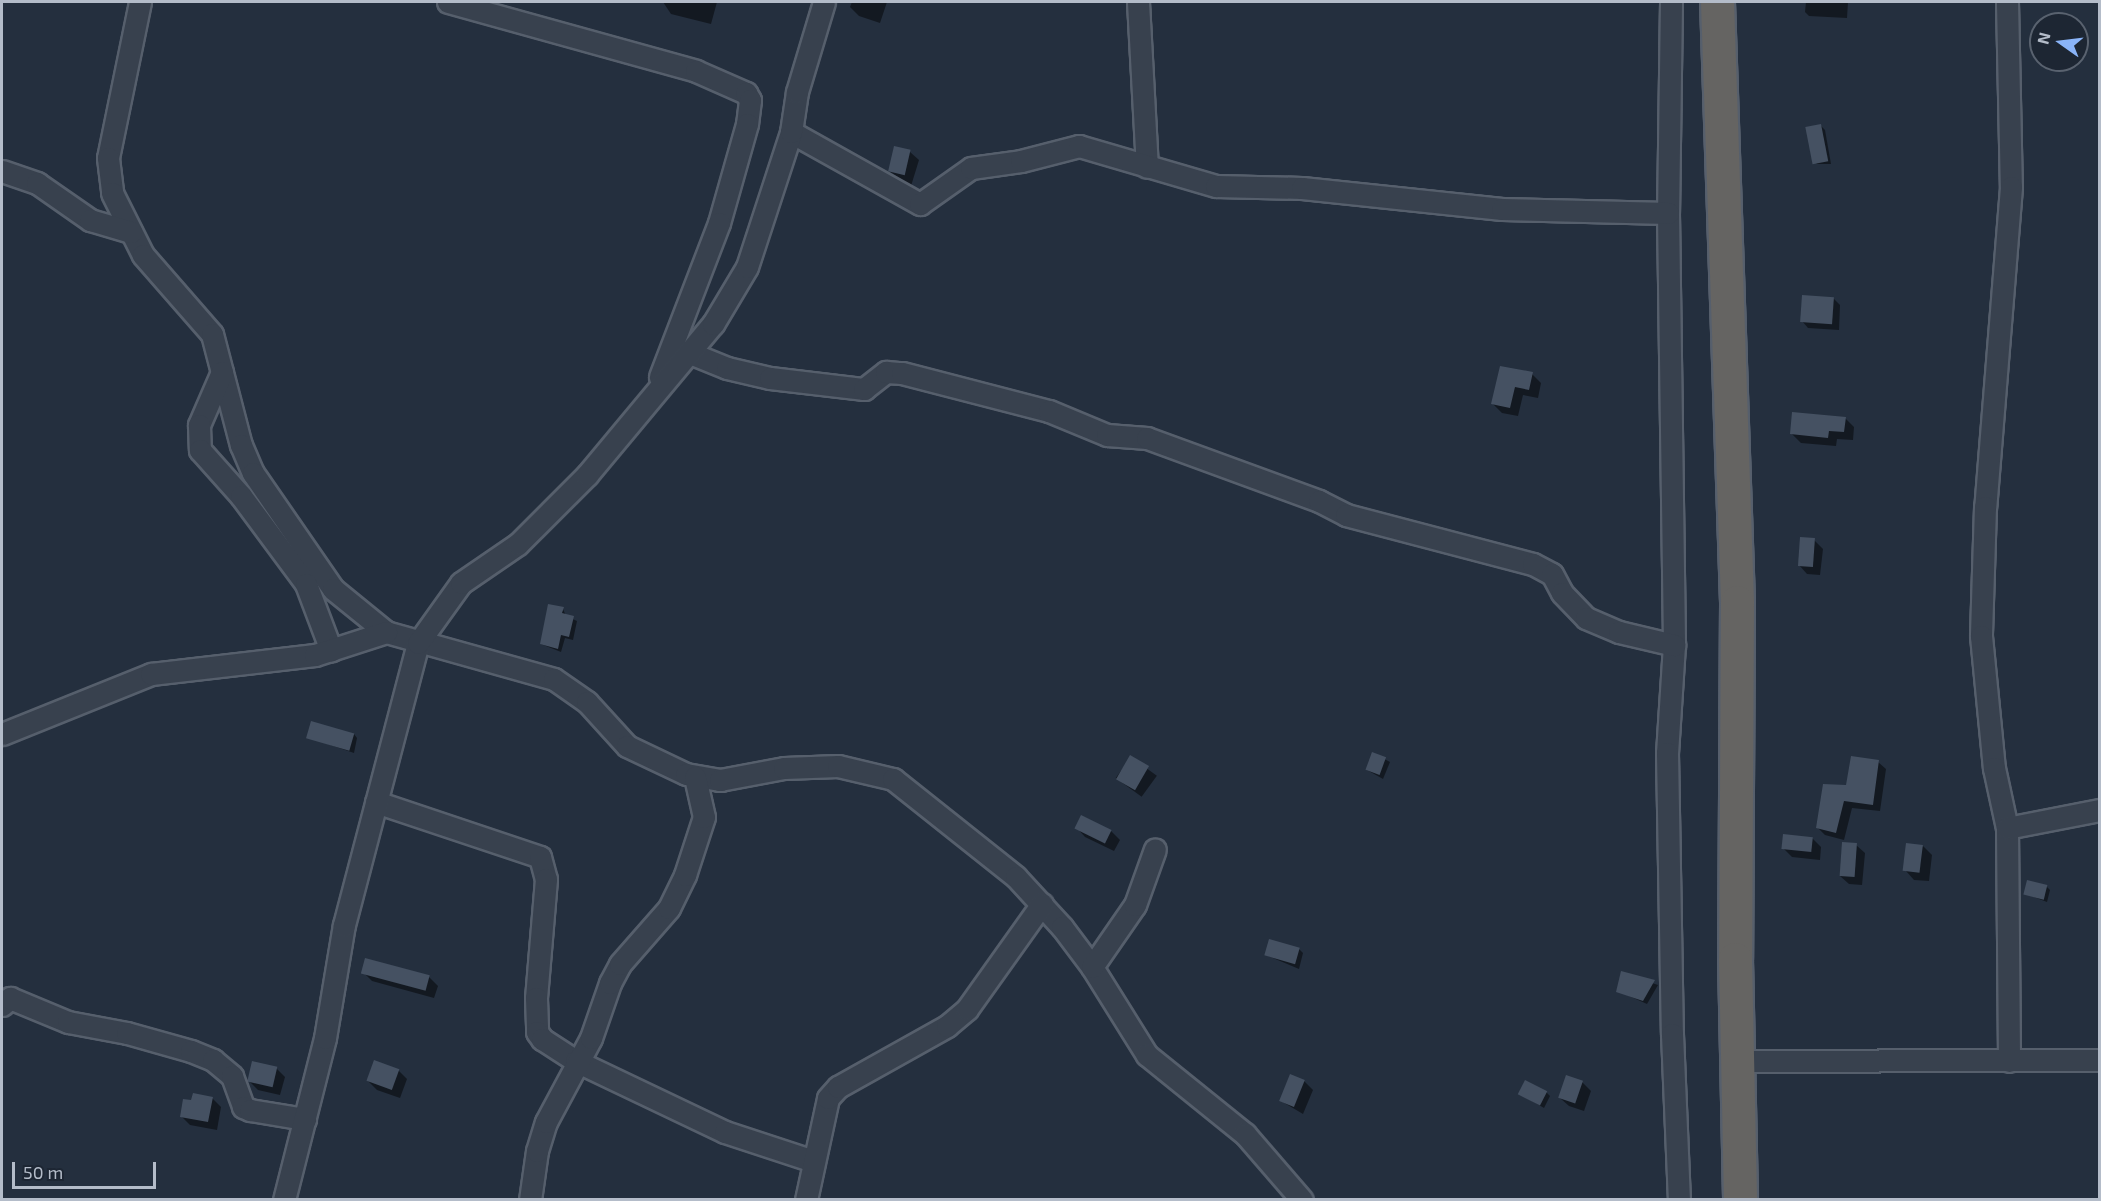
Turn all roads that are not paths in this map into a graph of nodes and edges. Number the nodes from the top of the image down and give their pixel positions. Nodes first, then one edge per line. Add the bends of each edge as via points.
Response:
1 (140, 2) edge
2 (448, 2) edge
3 (824, 2) edge
4 (1138, 2) edge
5 (1671, 2) edge
6 (1717, 2) edge
7 (2007, 2) edge
8 (791, 132) junction
9 (1147, 167) junction
10 (2, 171) edge
11 (1668, 213) junction
12 (131, 232) junction
13 (690, 353) junction
14 (222, 372) junction
15 (652, 395) junction
16 (386, 632) junction
17 (418, 643) junction
18 (1674, 645) junction
19 (331, 650) junction
20 (2, 734) edge
21 (695, 777) junction
22 (375, 802) junction
23 (2100, 810) edge
24 (2007, 828) junction
25 (1155, 849) dead end
26 (1042, 904) junction
27 (1092, 967) junction
28 (2, 1005) edge
29 (2100, 1060) edge
30 (1737, 1061) junction
31 (2008, 1061) junction
32 (576, 1062) junction
33 (305, 1119) junction
34 (813, 1161) junction
35 (284, 1200) edge
36 (530, 1200) edge
37 (806, 1200) edge
38 (1302, 1200) edge
39 (1679, 1200) edge
40 (1740, 1200) edge

1 - 12 street via 108,158 112,193
2 - 15 street via 696,71 746,93 750,100 747,124 719,222
3 - 8 street via 797,92
4 - 9 street
5 - 11 street
6 - 30 highway via 1737,602
7 - 24 street via 2011,187 1985,507 1981,636 1992,759
8 - 9 street via 920,204 971,168 1021,161 1068,147 1103,151
8 - 13 street via 747,267 713,324
9 - 11 street via 1216,186 1246,189 1302,188 1502,209
10 - 12 street via 37,183 90,220
11 - 18 street
12 - 14 street via 143,255 204,321 212,334
13 - 15 street
13 - 18 street via 770,378 864,389 886,372 902,373 1049,411 1107,435 1147,438 1346,515 1544,568 1586,618 1619,632
14 - 16 street via 241,445 258,482 320,574 343,599
14 - 19 street via 199,424 200,450 250,507 306,584
15 - 17 street via 546,518 518,544 461,583
16 - 17 street
16 - 19 street
17 - 21 street via 554,678 587,702 627,746
17 - 22 street
18 - 39 street via 1667,753
19 - 20 street via 151,674
21 - 26 street via 720,780 817,766 876,773 893,779
21 - 32 street via 704,817 685,875 669,908 620,964 591,1038
22 - 32 street via 540,857 546,879 537,1032
22 - 33 street via 370,839 344,925 325,1038
23 - 24 street
24 - 31 street
25 - 27 street via 1135,905
26 - 27 street
26 - 34 street via 967,1009 947,1026 838,1087 828,1098
27 - 38 street via 1147,1055 1245,1134
28 - 33 street via 10,998 68,1022 127,1033 213,1060 232,1076 243,1107
29 - 31 street
30 - 31 street
30 - 40 highway
32 - 34 street via 725,1132
32 - 36 street via 543,1132
33 - 35 street
34 - 37 street

